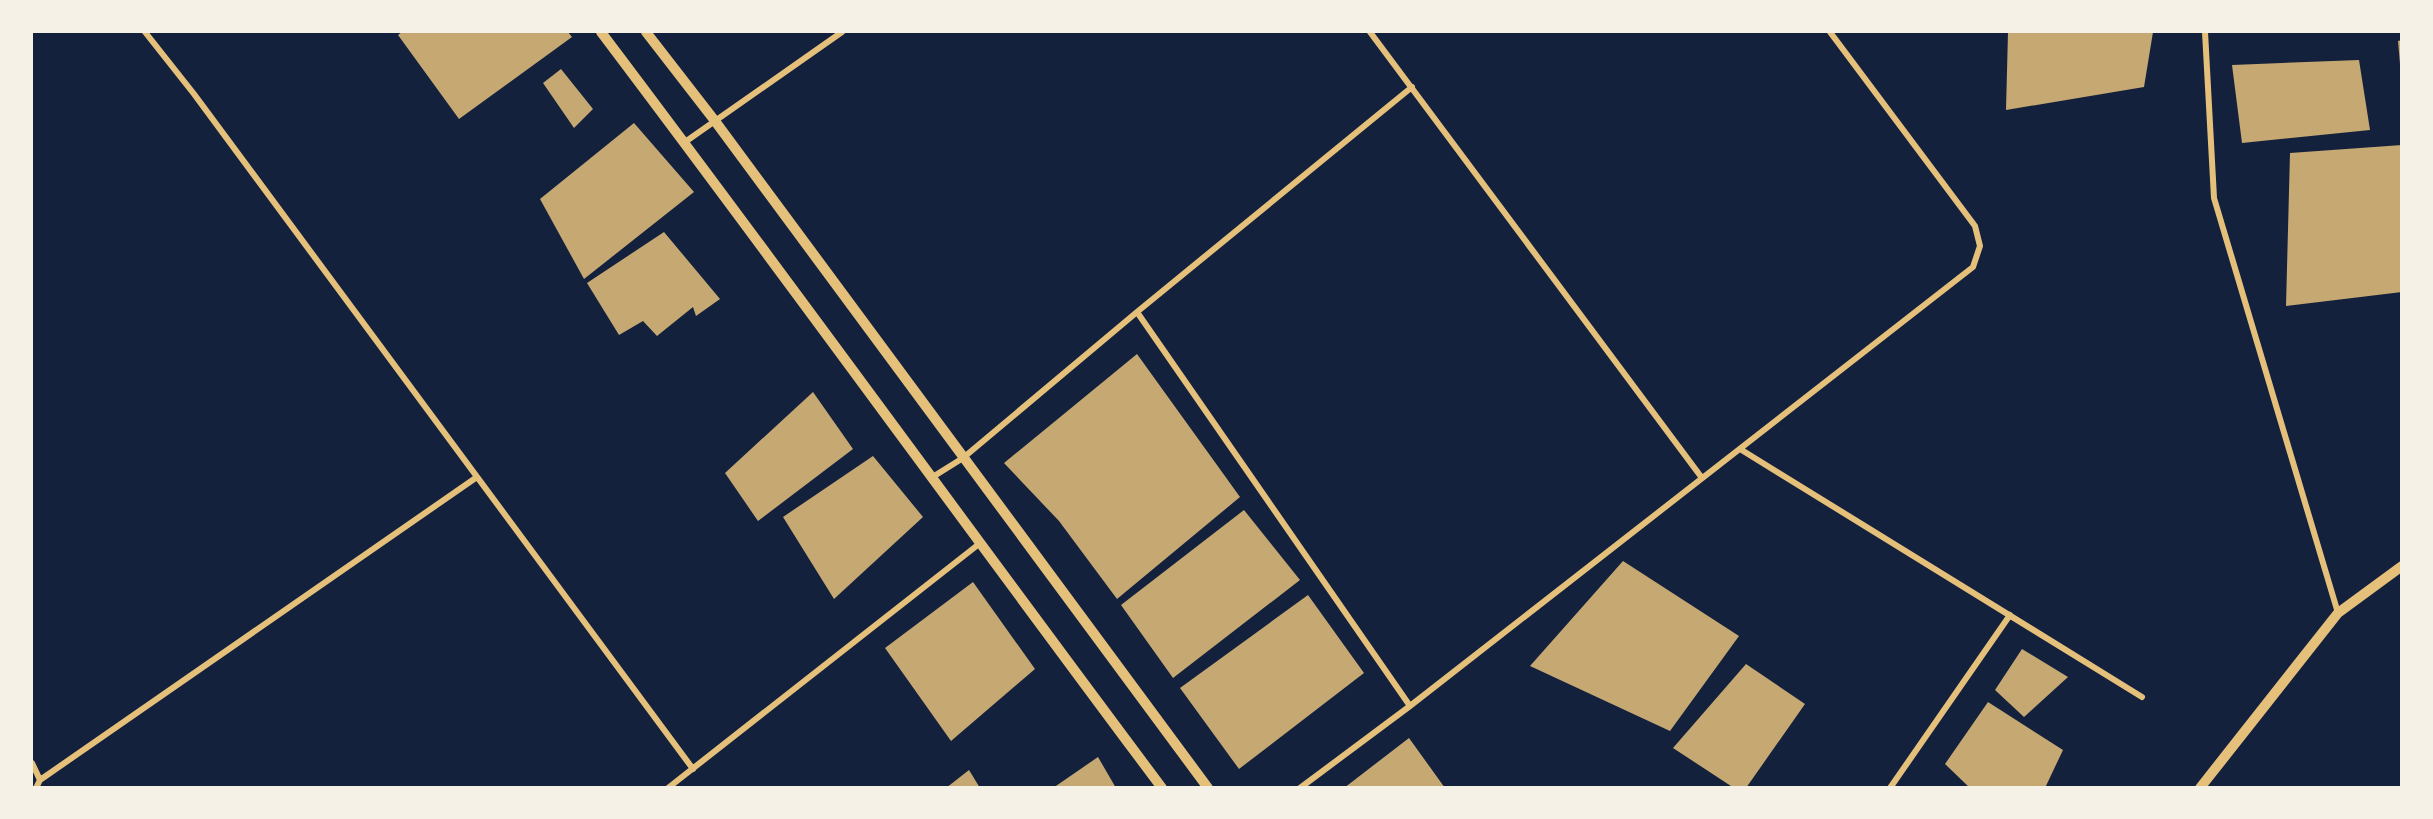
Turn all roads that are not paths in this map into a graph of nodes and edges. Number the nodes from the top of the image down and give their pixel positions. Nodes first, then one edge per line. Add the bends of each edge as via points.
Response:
1 (145, 32) edge
2 (601, 32) edge
3 (646, 32) edge
4 (842, 32) edge
5 (1370, 32) edge
6 (1830, 32) edge
7 (2205, 32) edge
8 (1412, 87) junction
9 (715, 121) junction
10 (685, 142) junction
11 (1137, 312) junction
12 (1740, 449) junction
13 (963, 458) junction
14 (477, 477) junction
15 (931, 478) junction
16 (1702, 478) junction
17 (979, 543) junction
18 (2402, 566) edge
19 (2337, 613) junction
20 (2010, 615) junction
21 (2142, 697) dead end
22 (1410, 706) junction
23 (32, 763) edge
24 (693, 769) junction
25 (40, 780) junction
26 (36, 788) edge
27 (668, 788) edge
28 (1162, 788) edge
29 (1208, 788) edge
30 (1300, 788) edge
31 (1890, 788) edge
32 (2200, 788) edge

1 - 14 street
2 - 10 street
3 - 9 street
4 - 9 street
5 - 8 street
6 - 12 street via 1975,226 1980,246 1973,267
7 - 19 street via 2214,198
8 - 11 street
8 - 16 street
9 - 10 street
9 - 13 street
10 - 15 street
11 - 13 street
11 - 22 street
12 - 16 street
12 - 20 street
13 - 15 street
13 - 29 street
14 - 24 street
14 - 25 street
15 - 17 street
16 - 22 street
17 - 24 street
17 - 28 street
18 - 19 street
19 - 32 street
20 - 21 street
20 - 31 street
22 - 30 street
23 - 25 street
24 - 27 street
25 - 26 street

